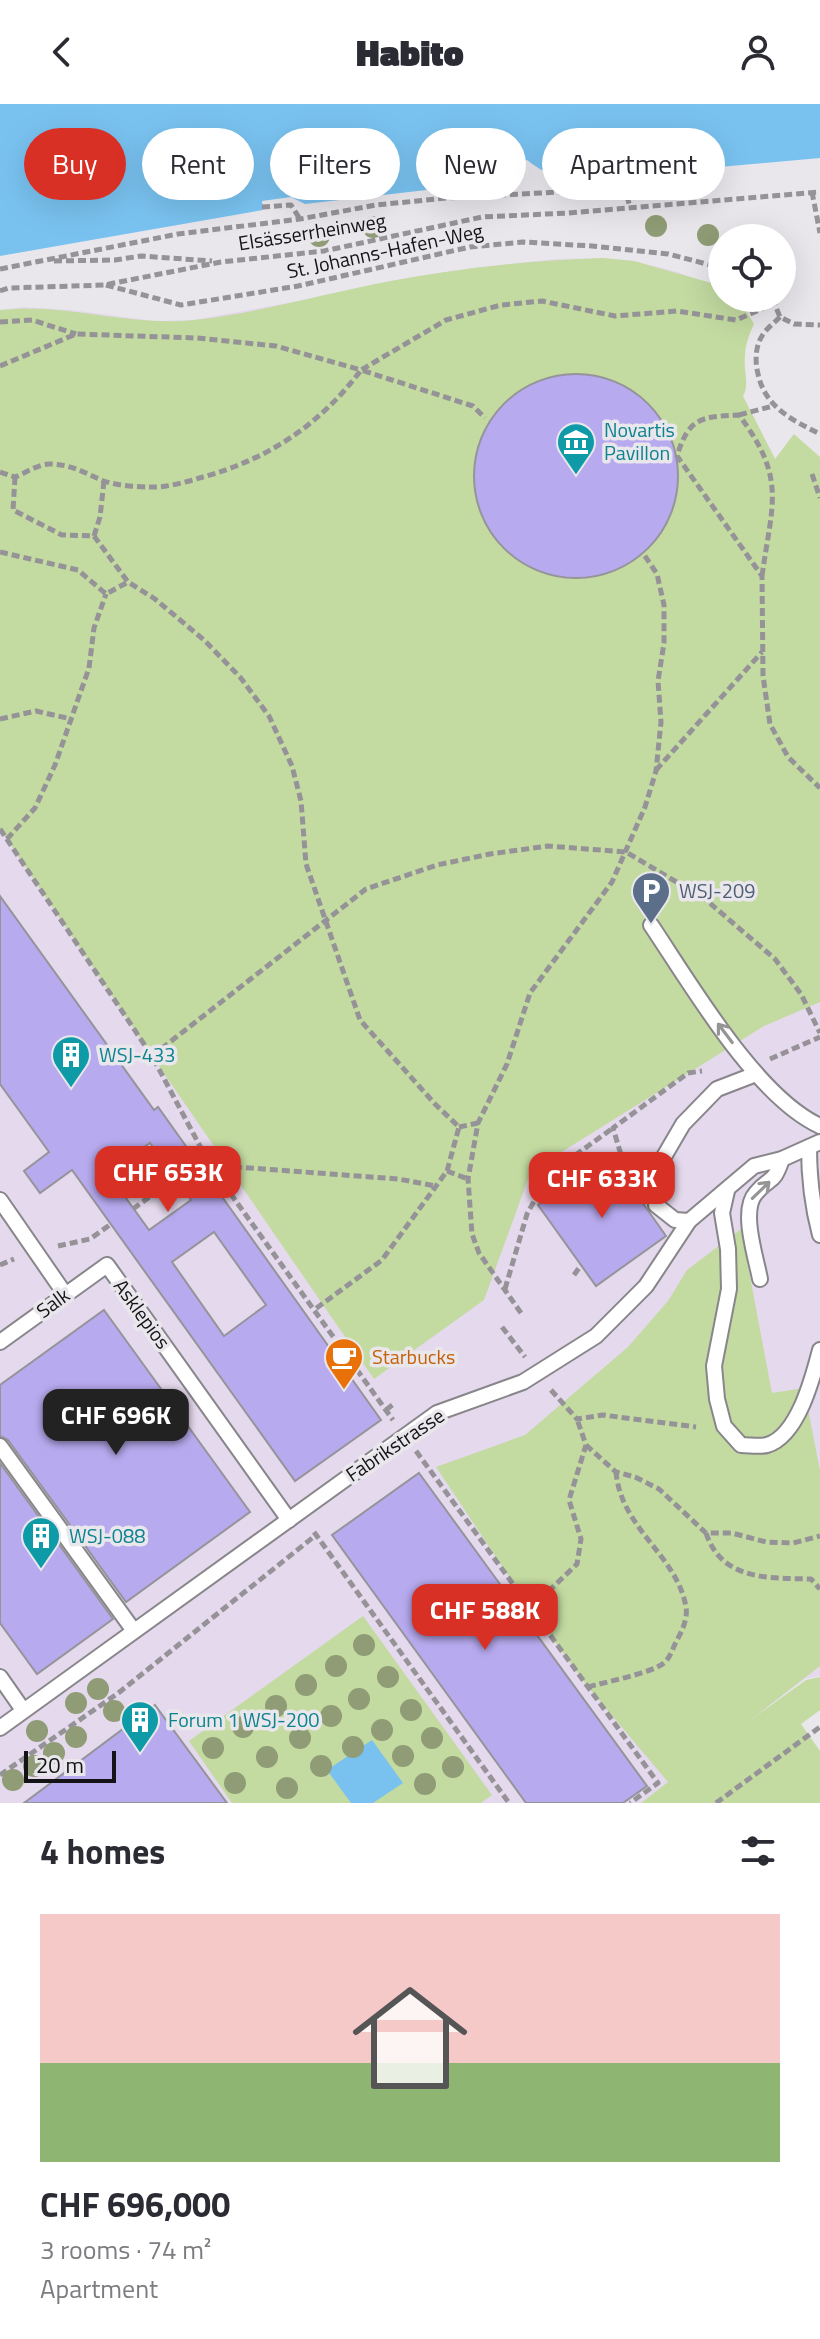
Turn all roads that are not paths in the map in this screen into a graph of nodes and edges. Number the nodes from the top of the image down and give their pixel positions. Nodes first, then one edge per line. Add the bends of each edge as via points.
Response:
1 (651, 925) dead end
2 (756, 1074) junction
3 (820, 1126) edge
4 (815, 1144) edge
5 (782, 1159) junction
6 (727, 1191) junction
7 (0, 1200) edge
8 (689, 1221) junction
9 (820, 1235) edge
10 (107, 1265) joint
11 (760, 1279) dead end
12 (65, 1294) junction
13 (0, 1342) edge
14 (820, 1350) edge
15 (0, 1446) edge
16 (294, 1516) junction
17 (134, 1631) junction
18 (0, 1677) edge
19 (23, 1710) junction
20 (0, 1728) edge

2 -> 1 lane
2 - 3 lane
2 - 8 lane via 717,1089 683,1124 655,1172 656,1205 675,1220
4 - 5 lane, Fabrikstrasse
4 - 9 lane via 809,1178
5 - 6 lane, Fabrikstrasse via 754,1166
11 -> 5 lane via 748,1207 755,1193 776,1178
6 - 8 lane, Fabrikstrasse
6 - 14 lane via 722,1213 729,1289 714,1366 724,1426 741,1445 767,1445 788,1429 802,1408
7 - 12 lane
8 - 16 lane, Fabrikstrasse via 646,1286 596,1336 523,1382 437,1413
10 - 12 lane, Salk
10 - 16 lane, Asklepios
12 - 13 lane, Salk
15 - 17 lane
16 - 17 lane, Fabrikstrasse
17 - 19 lane, Fabrikstrasse
18 - 19 lane
19 - 20 lane, Fabrikstrasse

